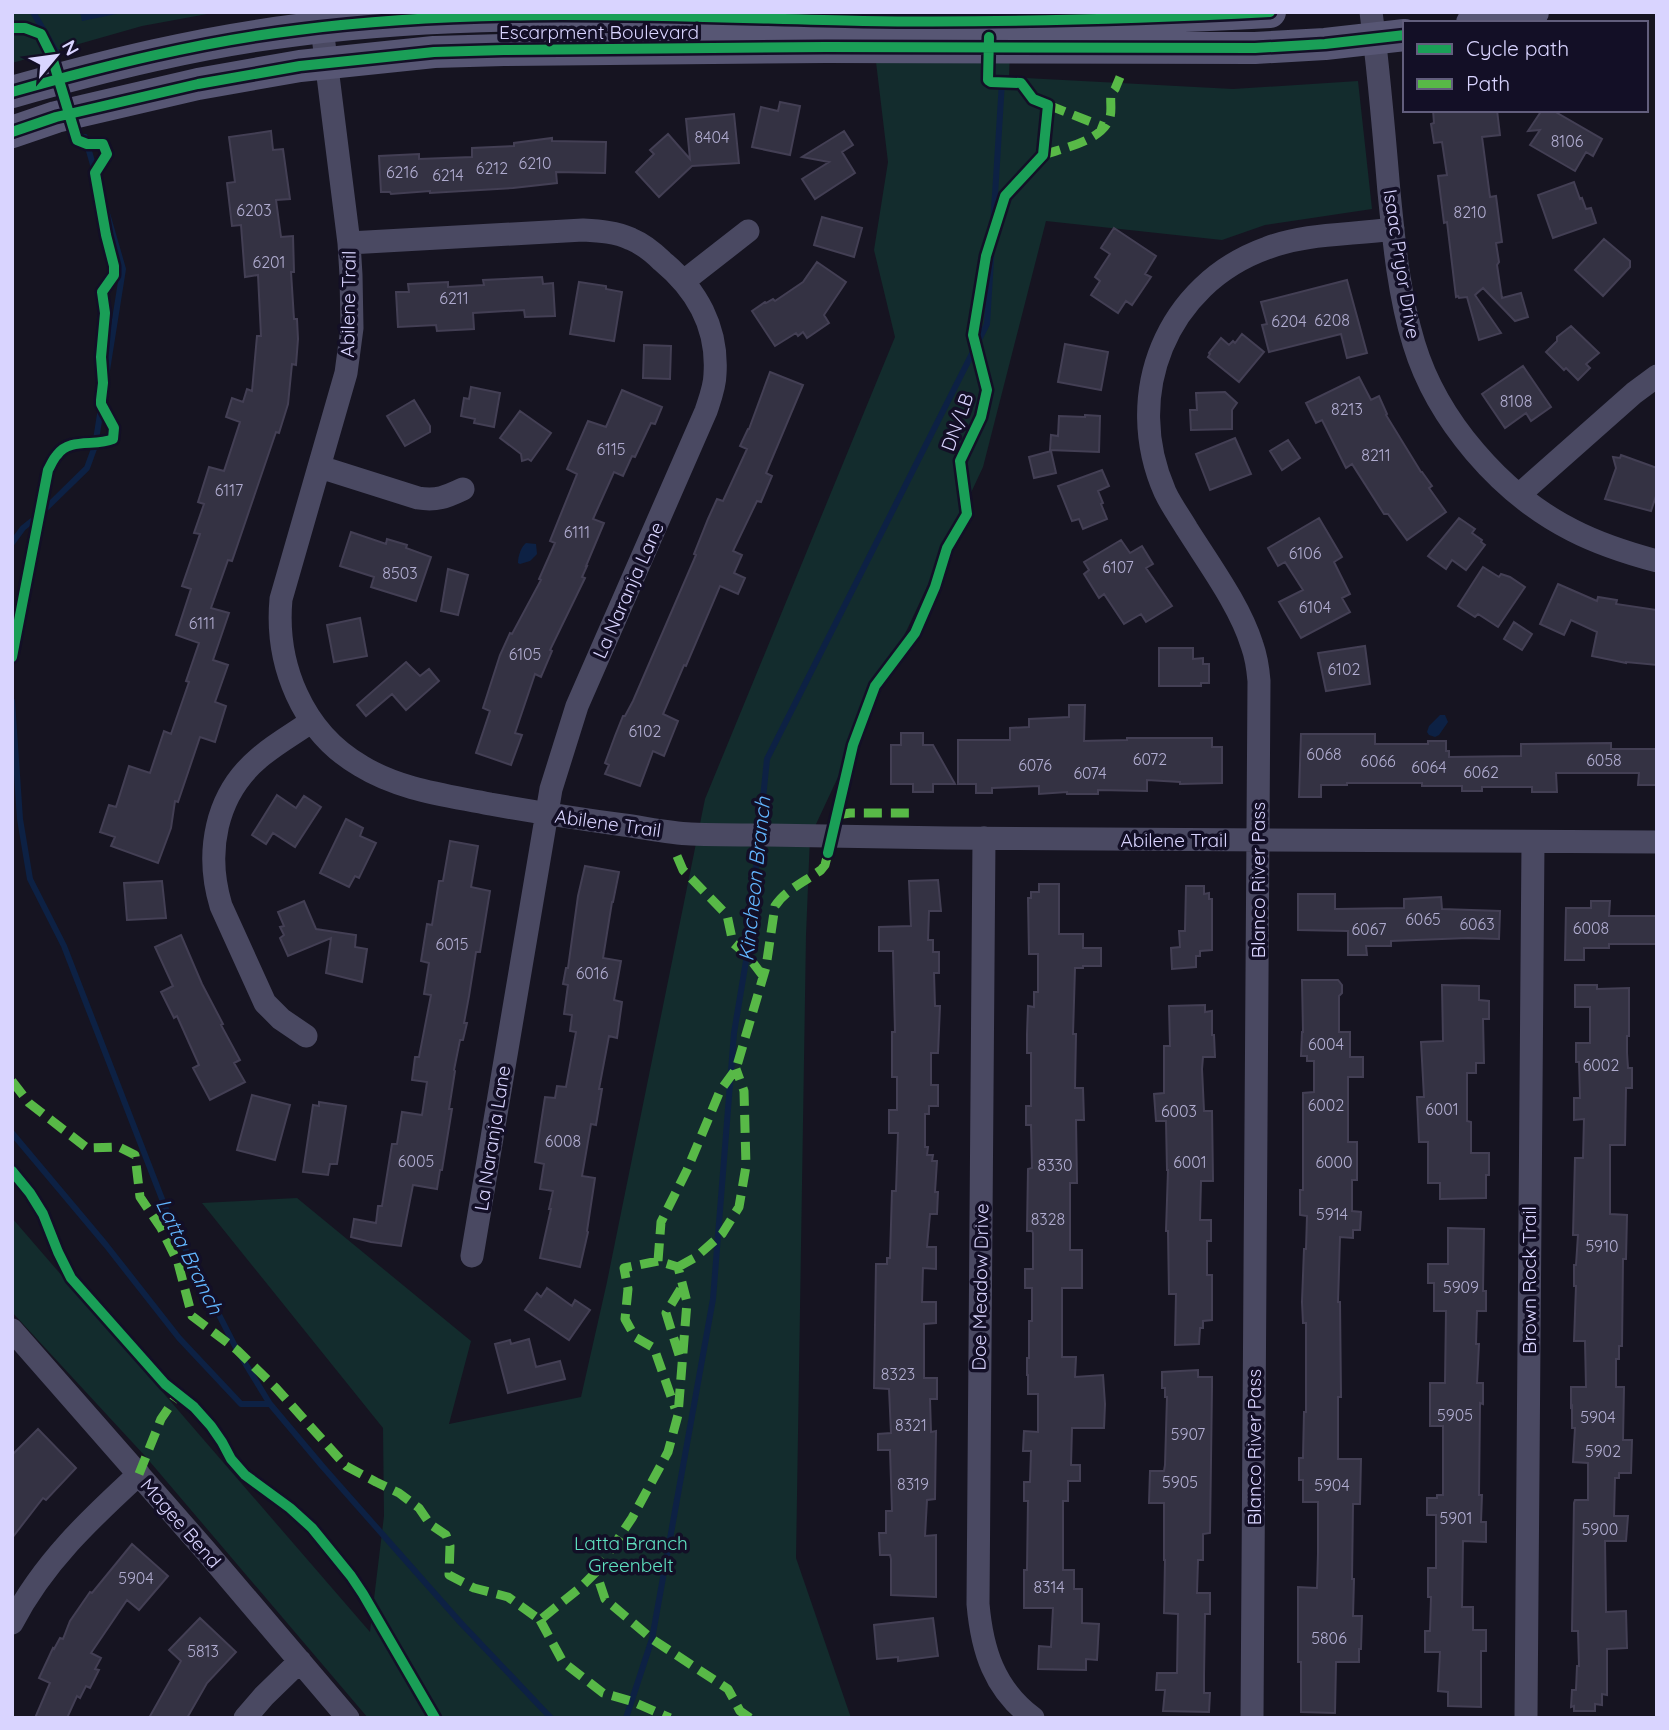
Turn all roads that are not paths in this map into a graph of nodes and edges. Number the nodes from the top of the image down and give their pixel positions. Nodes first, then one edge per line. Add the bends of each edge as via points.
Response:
1 (1270, 12) edge
2 (1533, 12) edge
3 (321, 20) edge
4 (1483, 21) edge
5 (1383, 29) edge
6 (326, 64) junction
7 (12, 92) edge
8 (12, 132) edge
9 (1393, 229) junction
10 (748, 231) dead end
11 (349, 243) junction
12 (684, 281) junction
13 (1657, 376) edge
14 (320, 467) junction
15 (463, 489) dead end
16 (1520, 494) junction
17 (1657, 561) edge
18 (312, 721) junction
19 (545, 814) junction
20 (984, 838) junction
21 (1259, 840) junction
22 (1533, 842) junction
23 (1657, 842) edge
24 (306, 1036) dead end
25 (472, 1256) dead end
26 (12, 1330) edge
27 (139, 1474) junction
28 (12, 1623) edge
29 (300, 1661) junction
30 (245, 1718) edge
31 (348, 1718) edge
32 (1033, 1718) edge
33 (1252, 1718) edge
34 (1526, 1718) edge

1 - 3 main road, Escarpment Boulevard via 939,22 653,15
2 - 4 main road
3 - 6 street, Abilene Trail
3 - 7 main road, Escarpment Boulevard via 103,66
5 - 6 main road, Escarpment Boulevard via 1290,46 504,50
5 - 9 street, Isaac Pryor Drive
6 - 8 main road, Escarpment Boulevard via 198,84 56,117
6 - 11 street, Abilene Trail
9 - 16 street, Isaac Pryor Drive via 1409,327 1423,370 1461,433
9 - 21 street, Blanco River Pass via 1303,238 1244,257 1189,300 1167,334 1154,374 1148,416 1158,475 1244,624 1257,662
10 - 12 street
11 - 12 street, La Naranja Lane via 599,231 634,240
11 - 14 street, Abilene Trail via 349,353
12 - 19 street, La Naranja Lane via 711,333 716,359 712,391 577,706
13 - 16 street
14 - 15 street via 431,500
14 - 18 street, Abilene Trail via 279,615 284,661
16 - 17 street, Isaac Pryor Drive via 1580,534
18 - 19 street, Abilene Trail via 349,759 388,781
18 - 24 street via 260,757 235,784 217,824 213,866 221,906 265,1003
19 - 20 street, Abilene Trail via 689,834
19 - 25 street, La Naranja Lane
20 - 21 street, Abilene Trail
20 - 32 street, Doe Meadow Drive via 978,1604 990,1665 1016,1704
21 - 22 street, Abilene Trail
21 - 33 street, Blanco River Pass
22 - 23 street, Abilene Trail
22 - 34 street, Brown Rock Trail
26 - 27 street, Magee Bend
27 - 28 street via 54,1559
27 - 29 street, Magee Bend
29 - 30 street
29 - 31 street, Magee Bend

